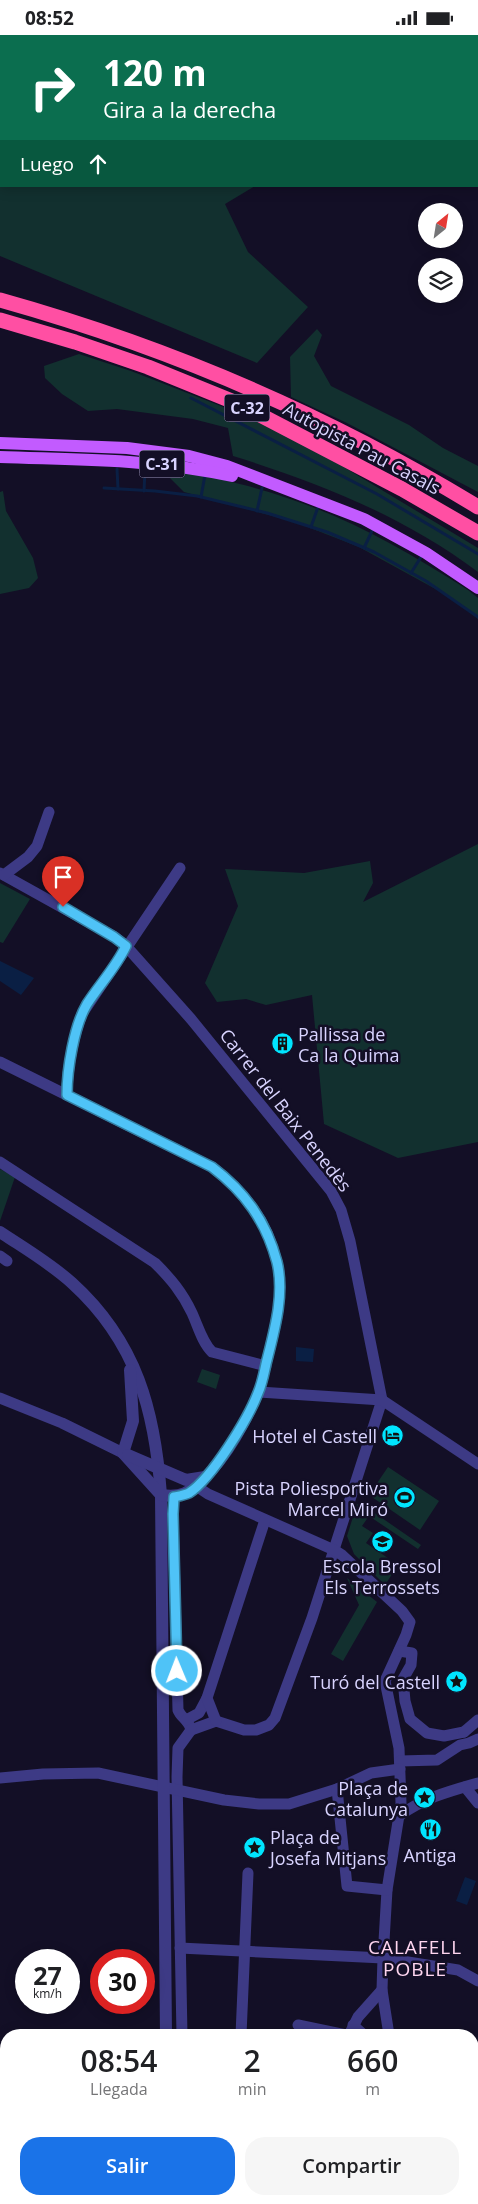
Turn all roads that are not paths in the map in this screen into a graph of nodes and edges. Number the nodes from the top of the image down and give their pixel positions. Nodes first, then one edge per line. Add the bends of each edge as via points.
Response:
1 (0, 300) edge
2 (0, 320) edge
3 (0, 443) edge
4 (52, 444) junction
5 (0, 451) edge
6 (0, 457) edge
7 (38, 459) junction
8 (0, 466) edge
9 (283, 488) junction
10 (478, 507) edge
11 (478, 533) edge
12 (478, 588) edge
13 (49, 812) dead end
14 (180, 868) dead end
15 (2, 874) edge
16 (126, 946) junction
17 (0, 1062) edge
18 (67, 1095) junction
19 (0, 1162) edge
20 (0, 1233) edge
21 (129, 1359) junction
22 (266, 1366) junction
23 (259, 1392) junction
24 (0, 1398) edge
25 (382, 1400) junction
26 (123, 1453) junction
27 (478, 1464) edge
28 (159, 1467) junction
29 (198, 1480) junction
30 (161, 1495) junction
31 (174, 1497) junction
32 (265, 1520) junction
33 (334, 1550) junction
34 (399, 1651) junction
35 (208, 1698) junction
36 (162, 1717) junction
37 (478, 1719) edge
38 (216, 1721) junction
39 (186, 1722) junction
40 (464, 1732) junction
41 (474, 1741) edge
42 (400, 1765) junction
43 (0, 1778) edge
44 (478, 1783) edge
45 (162, 1787) junction
46 (465, 1787) junction
47 (337, 1789) junction
48 (177, 1791) junction
49 (478, 1803) edge
50 (399, 1817) junction
51 (248, 1873) dead end
52 (387, 1890) junction
53 (180, 1948) junction
54 (245, 1951) junction
55 (383, 1958) junction
56 (478, 1981) edge
57 (382, 1990) junction
58 (298, 2025) dead end
59 (166, 2029) edge
60 (182, 2029) edge
61 (241, 2029) edge
62 (327, 2029) edge
63 (351, 2029) edge
64 (388, 2029) edge

1 - 10 highway, Autopista Pau Casals / C-32 via 142,345 232,381 365,443
2 - 11 highway, Autopista Pau Casals / C-32 via 76,342 240,404
3 - 4 main road, C-31
4 - 5 main road via 33,450
4 - 9 main road, C-31 via 126,447 189,456 227,466
6 - 7 main road, C-31
7 - 8 main road
7 - 9 main road, C-31 via 172,465 204,469
9 - 12 main road, C-31 via 364,519 426,553
13 - 15 street via 37,846 28,857
14 - 16 street
15 - 16 street, Carrer del Baix Penedès
16 - 18 street via 82,1014
16 - 25 street, Carrer del Baix Penedès via 191,1019 331,1191 341,1210 350,1241
17 - 18 street
18 - 22 street via 212,1167 232,1182 250,1202 277,1263 279,1304
19 - 22 street via 154,1263 175,1283 212,1352
20 - 21 street via 72,1283 108,1322
21 - 26 street via 133,1421
21 - 28 street via 146,1397
22 - 23 street
23 - 25 street
23 - 29 street via 226,1451
24 - 26 street
25 - 27 street
25 - 33 street, Carrer del Baix Penedès
26 - 28 street
26 - 30 street
28 - 29 street via 186,1480
28 - 30 street
29 - 31 street via 189,1493
29 - 32 street via 208,1494
30 - 31 street
30 - 36 street
31 - 39 street via 178,1710
32 - 33 street
32 - 35 street
33 - 34 street via 408,1617 410,1622
33 - 38 street, Carrer del Baix Penedès via 275,1718 269,1725 256,1730 244,1730
34 - 40 street via 412,1653 411,1665 403,1679 410,1719 426,1733 444,1736
34 - 42 street via 385,1681
35 - 38 street
35 - 39 street via 199,1713
36 - 39 street
36 - 45 street
37 - 40 street
38 - 39 street
39 - 48 street via 178,1748
40 - 41 street
41 - 42 street via 460,1745 437,1760
42 - 47 street via 371,1773
42 - 50 street
43 - 45 street via 98,1773
44 - 46 street
45 - 48 street
45 - 59 street
46 - 49 street
46 - 50 street via 414,1805
47 - 48 street via 289,1804 259,1804
47 - 52 street via 347,1886
48 - 53 street
50 - 52 street
51 - 54 street
52 - 55 street
53 - 54 street
53 - 60 street
54 - 55 street
54 - 61 street
55 - 56 street via 458,1970
55 - 57 street
57 - 63 street
57 - 64 street
58 - 62 street

